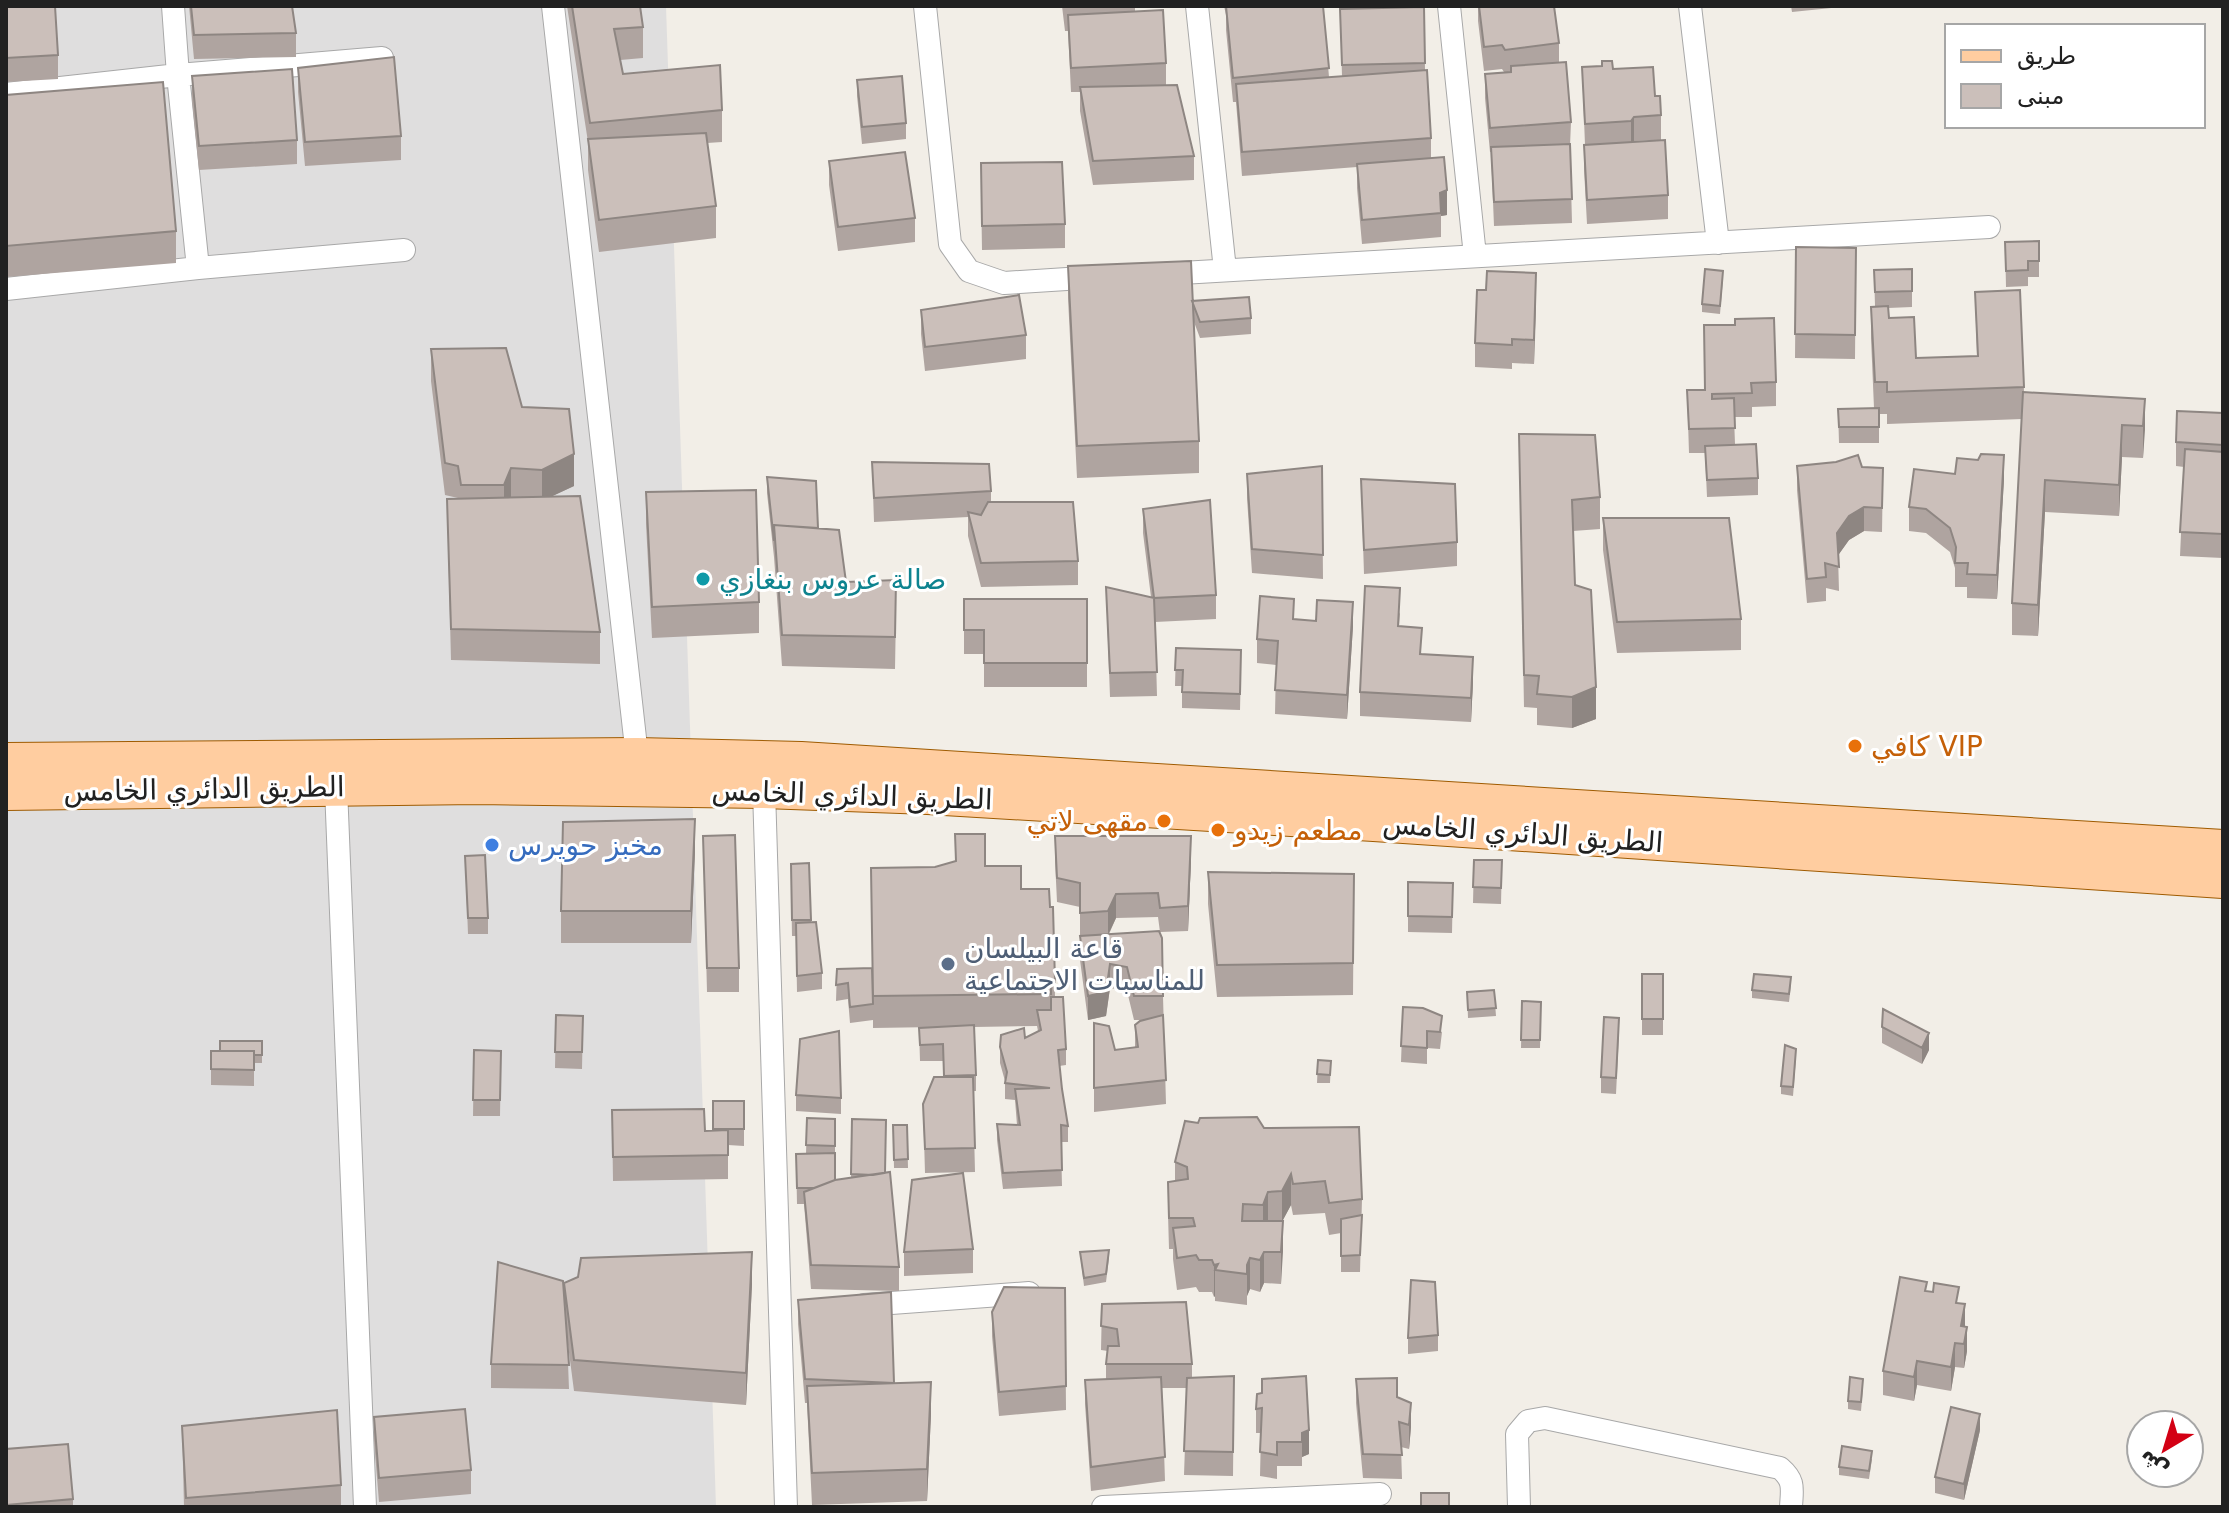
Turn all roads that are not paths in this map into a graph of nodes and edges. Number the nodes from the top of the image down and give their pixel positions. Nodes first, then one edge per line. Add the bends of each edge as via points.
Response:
1 (173, 6) edge
2 (553, 6) edge
3 (925, 6) edge
4 (1197, 6) edge
5 (1449, 6) edge
6 (1690, 6) edge
7 (382, 58) edge
8 (178, 75) junction
9 (6, 94) edge
10 (1989, 227) dead end
11 (1718, 243) junction
12 (404, 250) dead end
13 (1475, 256) junction
14 (198, 268) junction
15 (1225, 270) junction
16 (1146, 275) edge
17 (1114, 276) edge
18 (6, 289) edge
19 (637, 756) junction
20 (6, 761) edge
21 (245, 773) junction
22 (336, 788) junction
23 (764, 790) junction
24 (6, 792) edge
25 (2223, 848) edge
26 (2223, 880) edge
27 (1043, 1292) edge
28 (842, 1306) edge
29 (1380, 1494) dead end
30 (365, 1507) edge
31 (786, 1507) edge
32 (1103, 1507) edge
33 (1519, 1507) edge
34 (1791, 1507) edge

1 - 8 street
2 - 19 street
3 - 17 street via 950,244 969,271 1004,283
4 - 15 street
5 - 13 street
6 - 11 street
7 - 8 street
8 - 9 street
8 - 14 street
10 - 11 street
11 - 13 street
12 - 14 street
13 - 15 street
14 - 18 street
15 - 16 street
19 - 21 main road, الطريق الدائري الخامس
19 - 25 main road, الطريق الدائري الخامس via 878,764
20 - 21 main road, الطريق الدائري الخامس
21 - 22 main road, الطريق الدائري الخامس
21 - 24 main road, الطريق الدائري الخامس
22 - 23 main road, الطريق الدائري الخامس
22 - 30 street
23 - 26 main road, الطريق الدائري الخامس via 1385,823
23 - 31 street via 787,1310
27 - 28 street
29 - 32 street
33 - 34 street via 1517,1434 1528,1421 1545,1418 1780,1468 1793,1483

